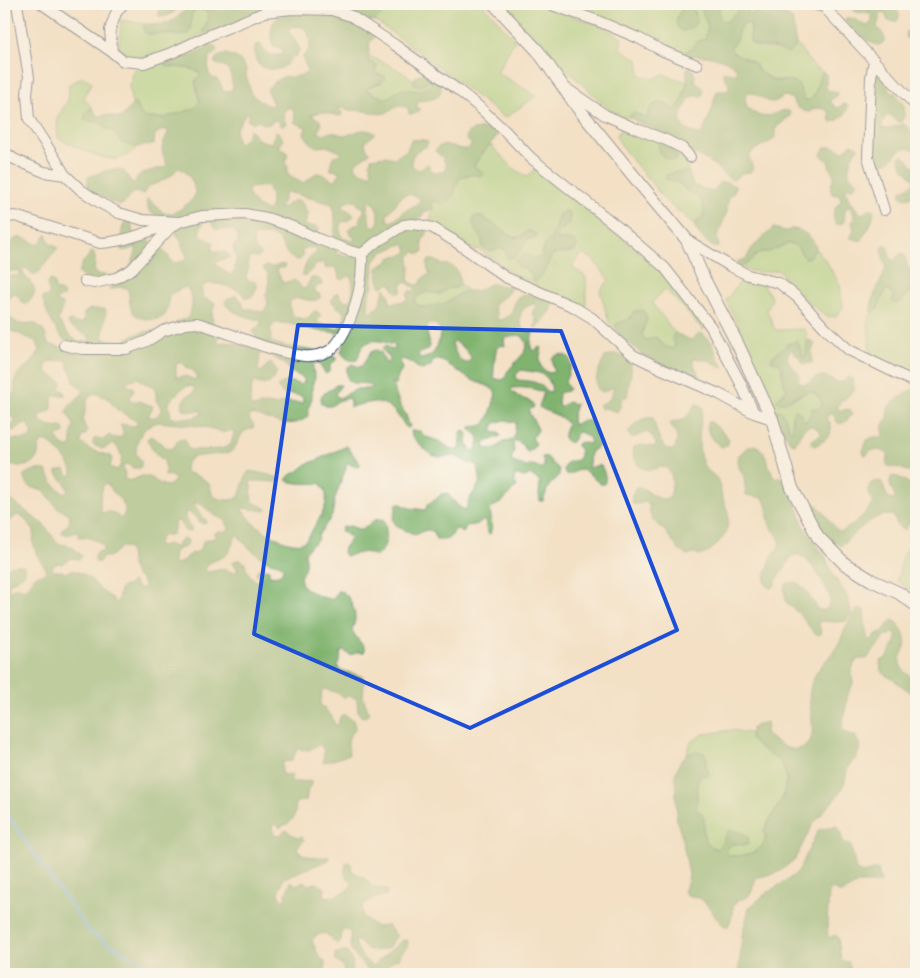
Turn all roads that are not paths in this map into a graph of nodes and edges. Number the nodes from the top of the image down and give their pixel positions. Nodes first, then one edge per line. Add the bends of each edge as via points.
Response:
1 (17, 4) edge
2 (42, 4) edge
3 (123, 4) edge
4 (494, 4) edge
5 (549, 4) edge
6 (813, 4) edge
7 (112, 52) junction
8 (874, 60) junction
9 (697, 65) dead end
10 (564, 87) junction
11 (916, 106) edge
12 (4, 152) edge
13 (690, 157) dead end
14 (65, 174) junction
15 (884, 210) dead end
16 (4, 220) edge
17 (179, 222) junction
18 (688, 240) junction
19 (362, 254) junction
20 (85, 281) dead end
21 (64, 345) dead end
22 (916, 384) edge
23 (754, 413) junction
24 (772, 419) junction
25 (916, 606) edge

1 - 14 street via 29,77 29,119
2 - 7 street
3 - 7 street via 110,30
4 - 10 street via 538,51
5 - 9 street via 598,21
6 - 8 street via 824,7
7 - 23 street via 123,61 144,63 264,12 292,8 332,10 351,16 465,95 531,158 665,268 711,327
8 - 11 street
8 - 15 street via 868,157
10 - 13 street via 605,115 666,140 682,148
10 - 18 street via 583,115
12 - 14 street via 44,172
14 - 17 street via 81,190 119,213 143,220
16 - 17 street via 15,216 100,243 127,239
17 - 19 street via 202,216 245,214 293,227
17 - 20 street via 132,269 116,278 94,283
18 - 22 street via 748,275 779,283 849,350
18 - 24 street
19 - 21 street via 360,292 354,311 333,348 320,355 305,356 266,347 197,323 163,331 126,349
19 - 23 street via 404,225 433,228 505,277 592,318 634,355
23 - 24 street
24 - 25 street via 792,488 818,537 846,564 899,592

